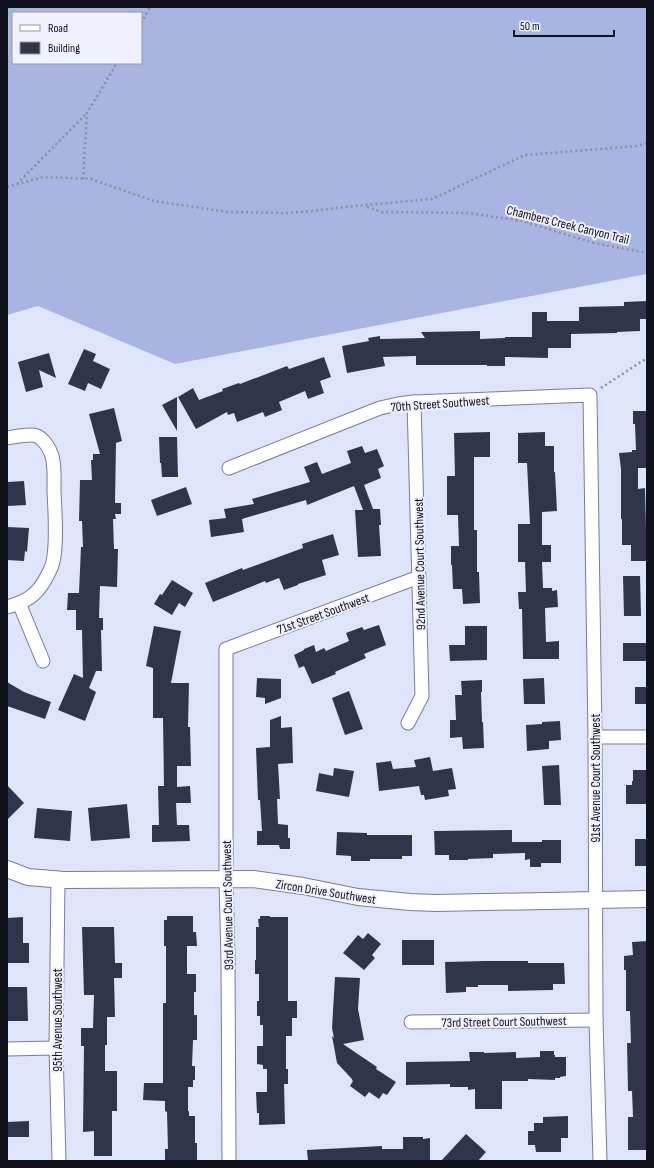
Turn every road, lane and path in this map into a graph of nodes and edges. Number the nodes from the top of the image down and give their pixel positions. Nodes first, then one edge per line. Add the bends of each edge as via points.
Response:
1 (150, 7) edge
2 (142, 22) edge
3 (116, 64) edge
4 (87, 113) junction
5 (647, 143) edge
6 (83, 179) junction
7 (16, 185) junction
8 (7, 187) edge
9 (365, 206) junction
10 (647, 253) edge
11 (647, 358) edge
12 (590, 395) junction
13 (414, 402) junction
14 (7, 438) edge
15 (229, 468) dead end
16 (419, 577) junction
17 (13, 605) edge
18 (226, 649) joint
19 (43, 661) dead end
20 (408, 723) dead end
21 (595, 737) junction
22 (647, 737) edge
23 (7, 869) edge
24 (58, 879) junction
25 (226, 879) junction
26 (647, 899) edge
27 (596, 900) junction
28 (596, 1020) junction
29 (411, 1022) dead end
30 (56, 1048) junction
31 (7, 1049) edge
32 (59, 1161) edge
33 (229, 1161) edge
34 (600, 1161) edge

1 - 2 path
3 - 4 path
4 - 6 path
4 - 7 path
5 - 9 path, Chambers Creek Canyon Trail via 637,146 524,155 432,199
6 - 7 path, Chambers Creek Canyon Trail via 43,177
6 - 9 path, Chambers Creek Canyon Trail via 91,179 154,201 228,212 299,212
7 - 8 path, Chambers Creek Canyon Trail
9 - 10 path, Chambers Creek Canyon Trail via 382,212 468,213 522,221 594,243
11 - 12 path
12 - 13 street, 70th Street Southwest
12 - 21 street, 91st Avenue Court Southwest
13 - 15 street, 70th Street Southwest via 380,408
13 - 16 street, 92nd Avenue Court Southwest
14 - 17 street via 38,436 49,449 54,469 55,528 52,567 38,590 28,599
16 - 18 street, 71st Street Southwest
16 - 20 street, 92nd Avenue Court Southwest via 422,696
17 - 19 street
18 - 25 street, 93rd Avenue Court Southwest
21 - 22 street
21 - 27 street, 91st Avenue Court Southwest
23 - 24 street, Zircon Drive Southwest via 28,877
24 - 25 street, Zircon Drive Southwest
24 - 30 street, 95th Avenue Southwest
25 - 27 street, Zircon Drive Southwest via 253,879 358,897 410,902
25 - 33 street, 93rd Avenue Court Southwest
26 - 27 street, Zircon Drive Southwest
27 - 28 street, 91st Avenue Court Southwest
28 - 29 street, 73rd Street Court Southwest
28 - 34 street, 91st Avenue Court Southwest
30 - 31 street
30 - 32 street, 95th Avenue Southwest

